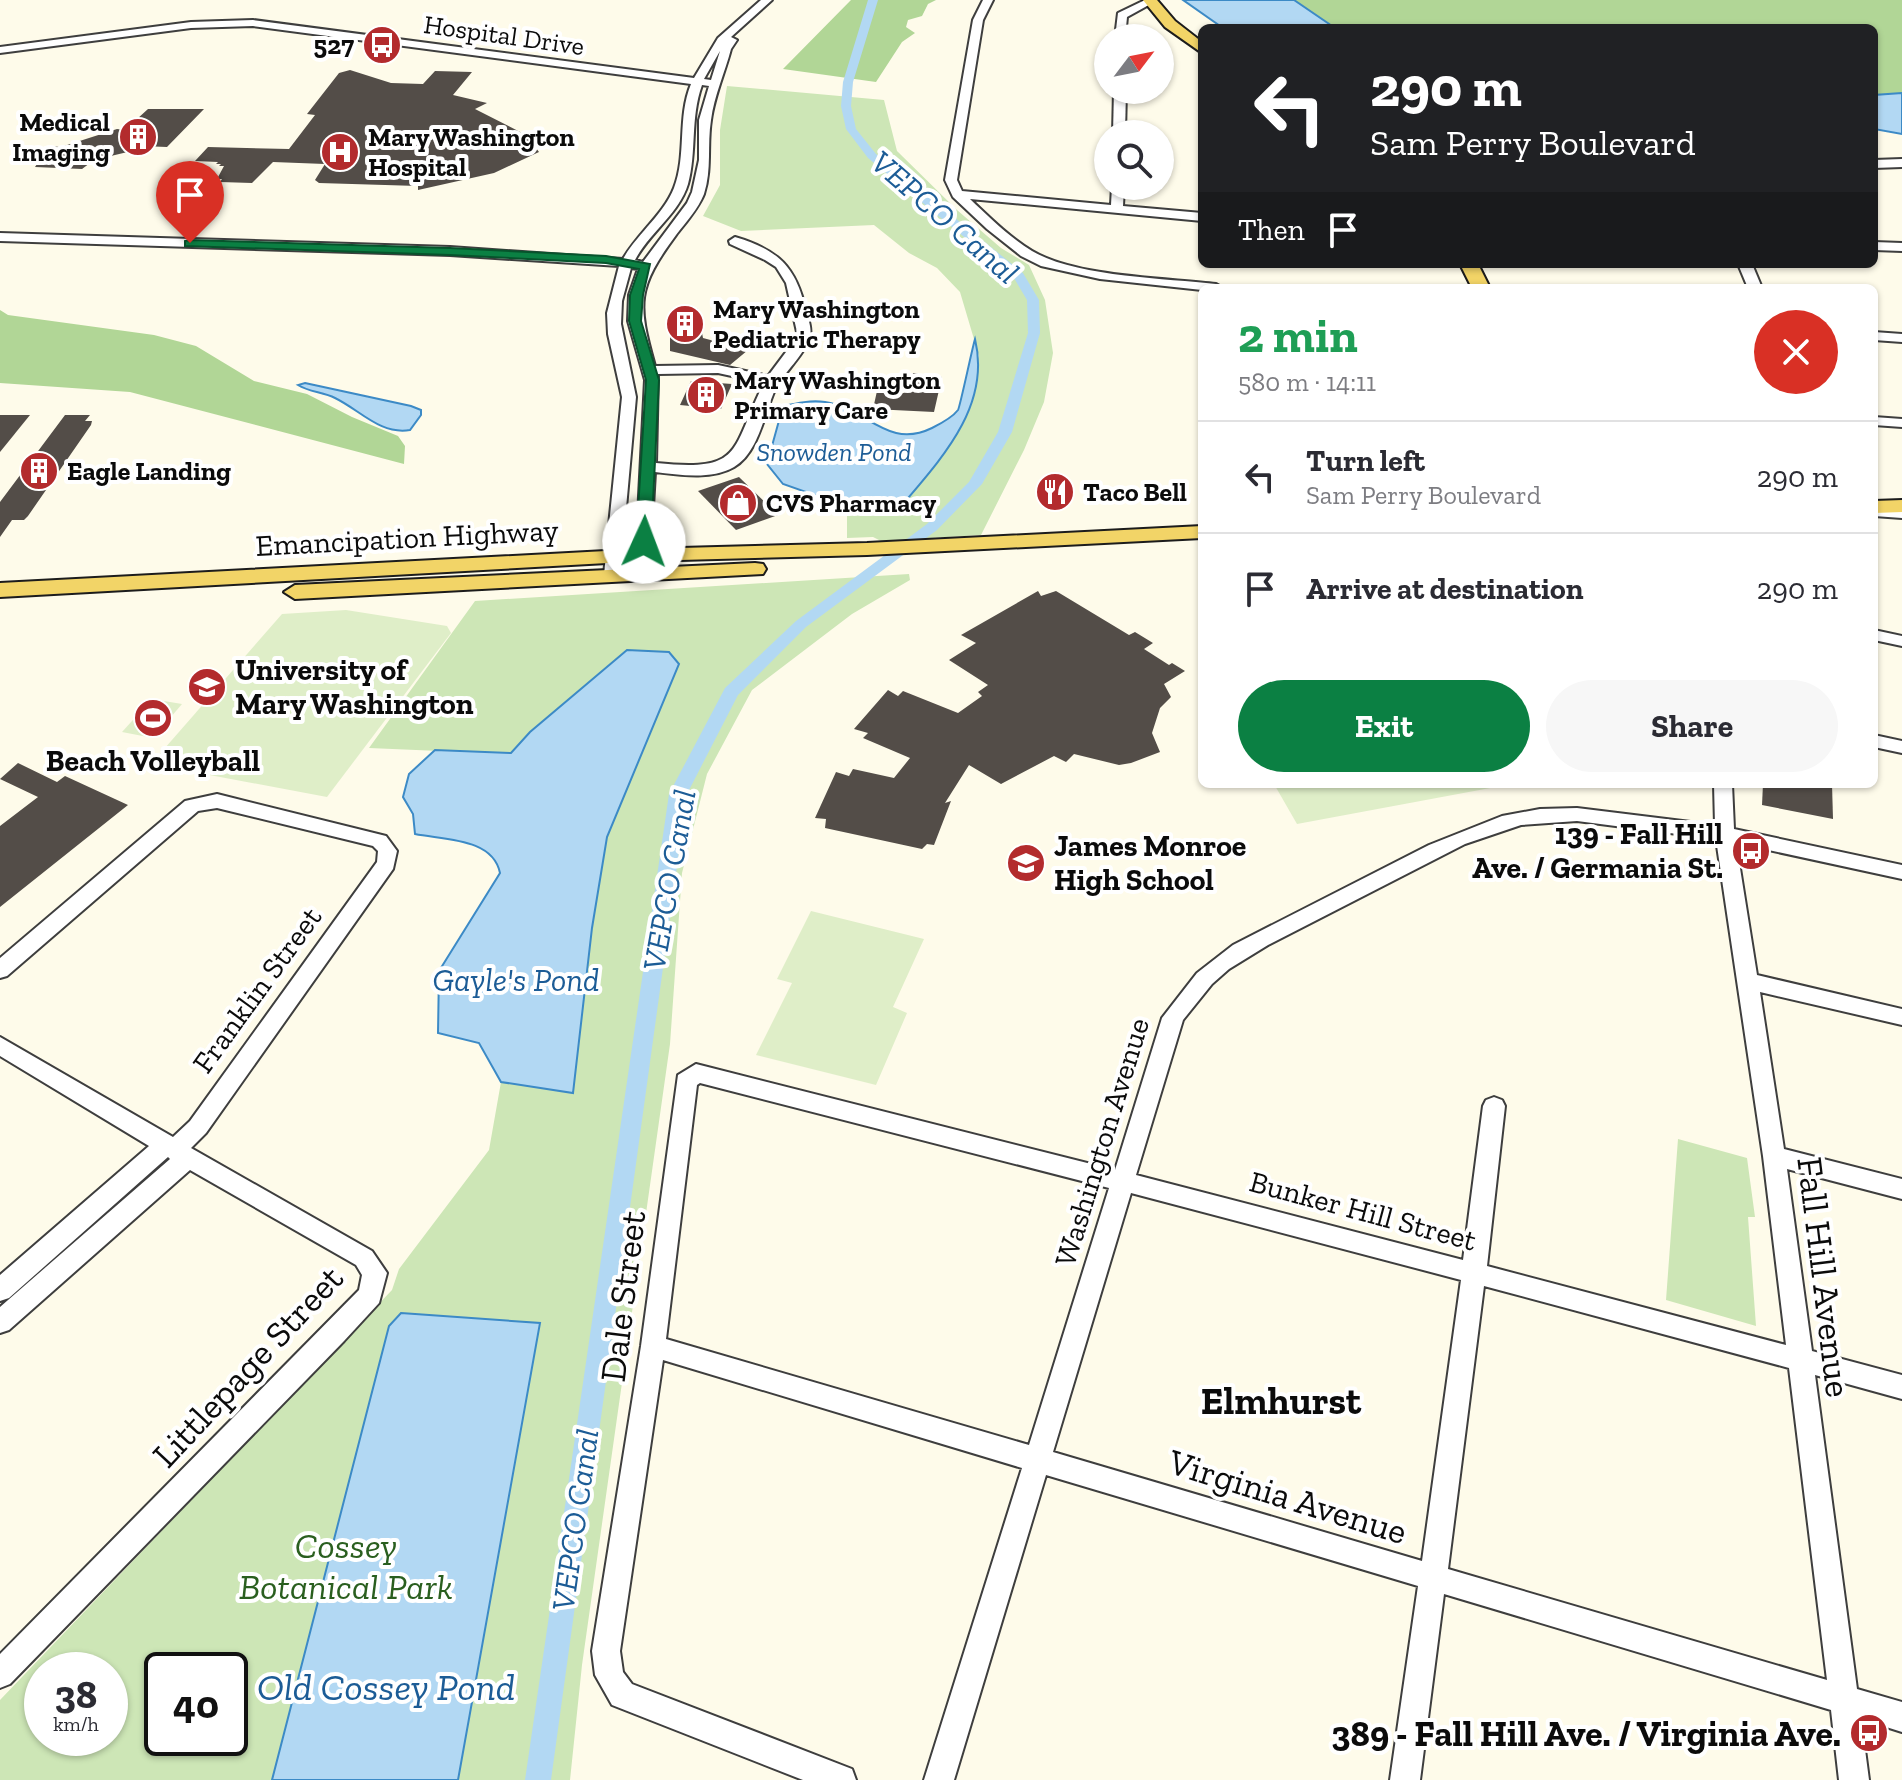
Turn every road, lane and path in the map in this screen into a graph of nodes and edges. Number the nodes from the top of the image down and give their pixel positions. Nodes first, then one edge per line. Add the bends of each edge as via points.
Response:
1 (767, 0) edge
2 (777, 0) edge
3 (988, 0) edge
4 (1150, 0) edge
5 (1121, 24) edge
6 (1198, 46) edge
7 (0, 50) edge
8 (697, 83) junction
9 (716, 84) junction
10 (1902, 163) edge
11 (1878, 164) edge
12 (957, 194) junction
13 (1117, 200) edge
14 (1117, 208) junction
15 (1198, 217) edge
16 (0, 237) edge
17 (735, 241) dead end
18 (0, 246) edge
19 (1878, 246) edge
20 (1902, 247) edge
21 (1878, 254) edge
22 (1902, 254) edge
23 (646, 266) junction
24 (623, 269) junction
25 (1198, 286) edge
26 (1878, 336) edge
27 (1902, 338) edge
28 (651, 370) junction
29 (772, 381) junction
30 (1878, 421) edge
31 (1902, 423) edge
32 (648, 467) junction
33 (1902, 506) edge
34 (1878, 509) edge
35 (1878, 510) edge
36 (1902, 513) edge
37 (1198, 532) edge
38 (1198, 547) edge
39 (950, 552) junction
40 (643, 564) junction
41 (613, 566) junction
42 (0, 590) edge
43 (0, 606) edge
44 (1878, 636) edge
45 (1902, 641) edge
46 (1878, 742) edge
47 (1902, 747) edge
48 (1723, 788) edge
49 (1725, 833) junction
50 (1902, 872) edge
51 (0, 970) edge
52 (1747, 981) junction
53 (1902, 1017) edge
54 (0, 1045) edge
55 (808, 1099) joint
56 (1494, 1106) dead end
57 (176, 1151) junction
58 (1774, 1156) junction
59 (1122, 1181) junction
60 (1902, 1189) edge
61 (1474, 1273) junction
62 (0, 1290) edge
63 (0, 1322) edge
64 (653, 1346) junction
65 (1800, 1360) junction
66 (1902, 1387) edge
67 (1038, 1458) junction
68 (1432, 1577) junction
69 (0, 1674) edge
70 (1843, 1700) junction
71 (1902, 1717) edge
72 (841, 1780) edge
73 (939, 1780) edge
74 (1405, 1780) edge
75 (1854, 1780) edge

1 - 8 street via 721,39
2 - 9 street via 735,34
3 - 12 street via 978,20 951,180
4 - 5 street via 1122,15
4 - 6 main road
7 - 8 street, Hospital Drive via 191,25 253,23
8 - 9 street, Hospital Drive
8 - 24 street via 688,113 681,187
9 - 23 street via 705,120 698,192
10 - 11 street
12 - 14 street
12 - 25 street via 1026,253 1046,263
13 - 14 street
14 - 15 street
16 - 24 street via 450,251
17 - 29 street via 782,263 792,279 803,339
18 - 24 street
19 - 20 street
21 - 22 street
23 - 24 street
23 - 28 street via 636,295 635,321
24 - 41 street via 613,316 629,397
26 - 27 street
28 - 29 street via 718,369
28 - 32 street
29 - 32 street via 732,462 718,468
30 - 31 street
32 - 40 street
33 - 34 main road
35 - 36 street
37 - 39 main road, Emancipation Highway
38 - 39 main road, Emancipation Highway
39 - 40 main road, Emancipation Highway via 867,549
39 - 40 main road, Emancipation Highway via 843,566
40 - 41 main road, Emancipation Highway
41 - 42 main road, Emancipation Highway
41 - 43 main road, Emancipation Highway
44 - 45 street
46 - 47 street
48 - 49 street, Fall Hill Avenue
49 - 50 street, Washington Avenue
49 - 52 street, Fall Hill Avenue
49 - 59 street, Washington Avenue via 1597,815 1539,815 1504,822 1237,952 1202,978 1173,1018
51 - 57 street, Franklin Street via 201,802 217,801 379,841 388,851 386,864
52 - 53 street
52 - 58 street, Fall Hill Avenue
54 - 57 street
55 - 59 street, Bunker Hill Street
55 - 64 street, Dale Street via 702,1073 686,1081
56 - 61 street
57 - 62 street, Franklin Street
57 - 63 street, Franklin Street
57 - 69 street, Littlepage Street via 364,1258 375,1273 374,1284 335,1333
58 - 60 street
58 - 65 street, Fall Hill Avenue
59 - 61 street, Bunker Hill Street
59 - 67 street, Washington Avenue
61 - 65 street, Bunker Hill Street
61 - 68 street
64 - 67 street, Virginia Avenue
64 - 72 street, Dale Street via 606,1651 612,1683 622,1695
65 - 66 street, Bunker Hill Street
65 - 70 street, Fall Hill Avenue
67 - 68 street, Virginia Avenue
67 - 73 street, Washington Avenue
68 - 70 street, Virginia Avenue
68 - 74 street
70 - 71 street, Virginia Avenue
70 - 75 street, Fall Hill Avenue

